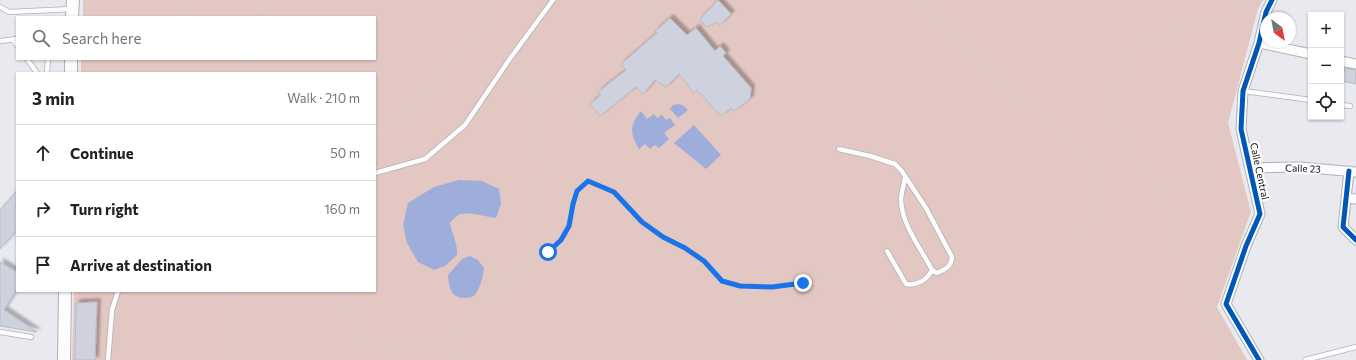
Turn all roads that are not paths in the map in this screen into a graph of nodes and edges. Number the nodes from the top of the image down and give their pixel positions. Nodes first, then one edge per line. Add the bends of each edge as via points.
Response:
1 (553, 0) edge
2 (1272, 0) edge
3 (0, 6) edge
4 (72, 9) edge
5 (15, 39) edge
6 (0, 41) edge
7 (1259, 42) junction
8 (1308, 53) edge
9 (28, 60) edge
10 (48, 60) edge
11 (71, 60) edge
12 (1344, 62) edge
13 (1356, 64) edge
14 (36, 72) edge
15 (47, 72) edge
16 (71, 72) edge
17 (1243, 91) junction
18 (1308, 100) edge
19 (1344, 105) edge
20 (1350, 106) dead end
21 (839, 149) dead end
22 (1250, 168) junction
23 (1352, 172) edge
24 (376, 173) edge
25 (905, 178) junction
26 (1346, 198) junction
27 (1356, 199) edge
28 (1356, 240) edge
29 (887, 251) dead end
30 (932, 270) junction
31 (65, 292) edge
32 (118, 292) edge
33 (0, 332) edge
34 (31, 336) dead end
35 (1356, 347) edge
36 (64, 360) edge
37 (108, 360) edge
38 (1259, 360) edge
39 (1306, 360) edge

1 - 24 lane via 465,126 425,159
2 - 7 street, Calle Central via 1266,12
3 - 4 lane via 9,12
5 - 6 lane
7 - 8 street
7 - 17 street, Calle Central
9 - 14 lane
10 - 15 lane
11 - 16 main road
12 - 13 street
17 - 18 lane
17 - 22 street, Calle Central via 1241,129
19 - 20 lane
21 - 25 lane via 895,164
22 - 23 street, Calle 23 via 1300,167
22 - 38 street, Calle Central via 1260,214 1226,304
23 - 26 street
25 - 30 lane via 901,198 902,212
25 - 30 lane via 926,208 952,257 947,269 938,273
26 - 27 street
26 - 28 street via 1343,227
29 - 30 lane via 906,284 912,285 925,279
31 - 36 main road
32 - 37 lane via 112,310
33 - 34 lane
35 - 39 lane

